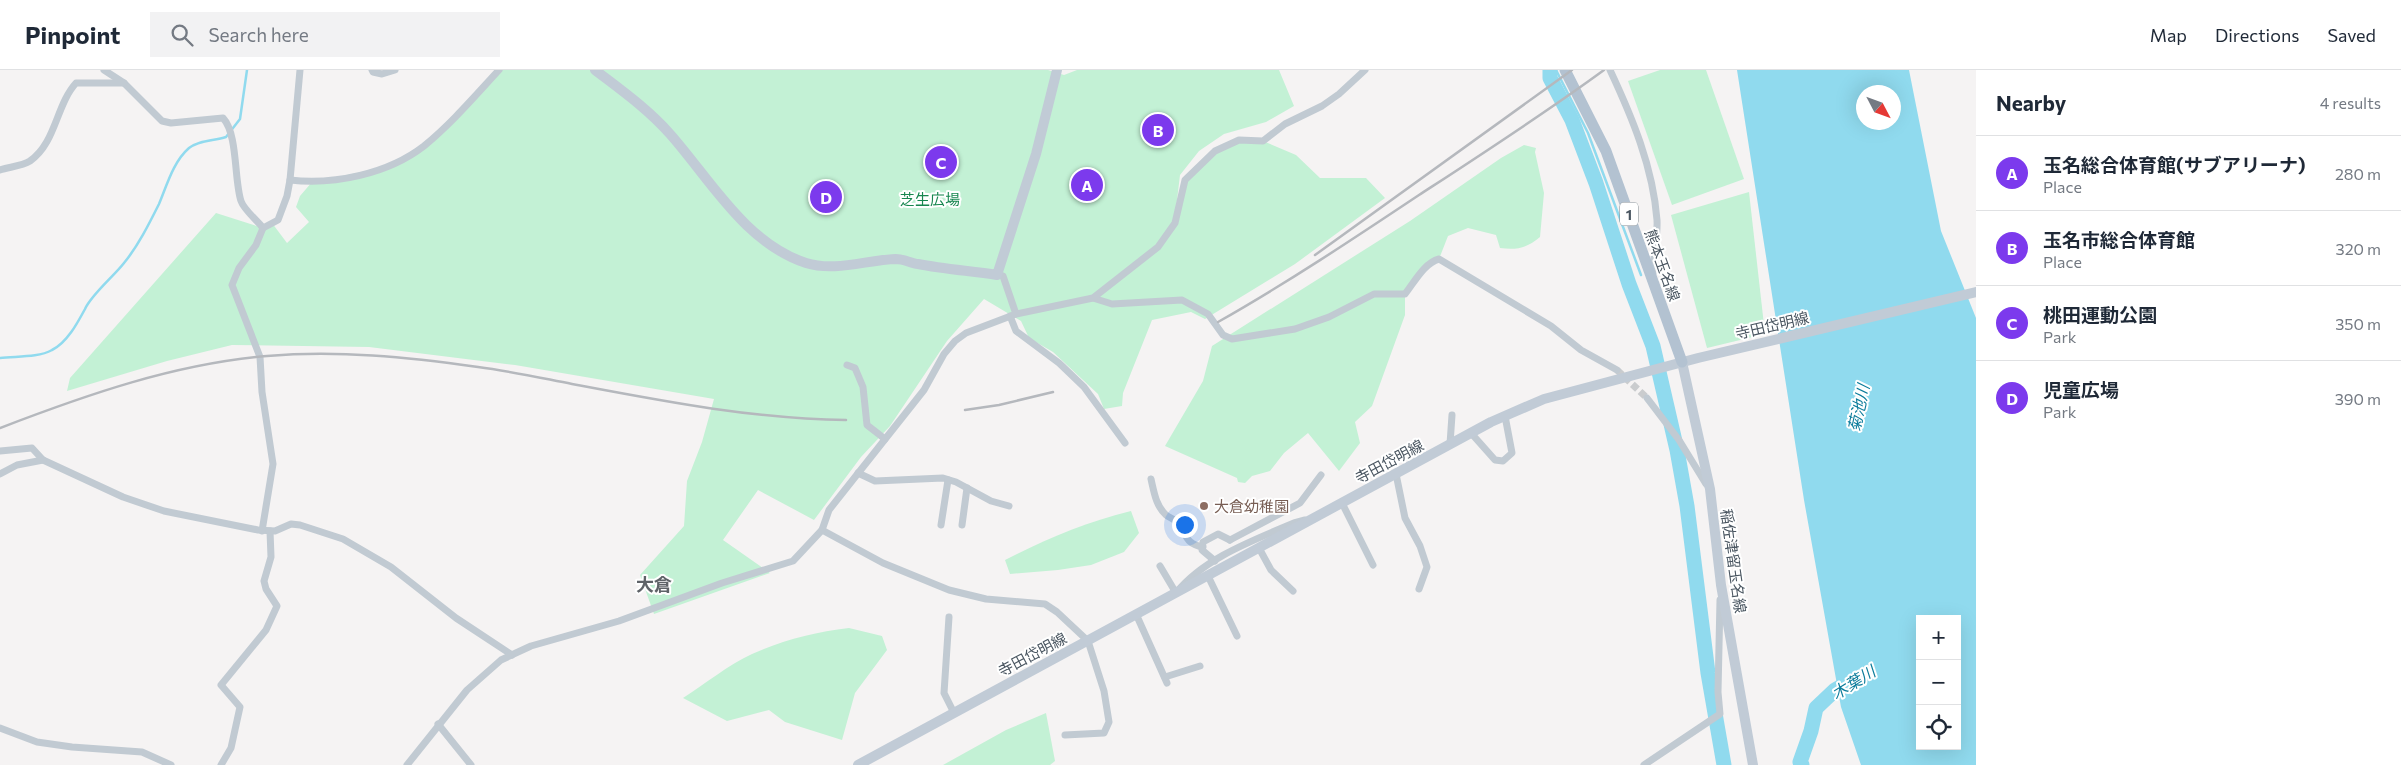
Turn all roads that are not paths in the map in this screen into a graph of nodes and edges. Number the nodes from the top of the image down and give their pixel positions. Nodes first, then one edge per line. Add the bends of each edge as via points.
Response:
1 (104, 70) edge
2 (300, 70) edge
3 (372, 70) edge
4 (395, 70) edge
5 (499, 70) edge
6 (595, 70) edge
7 (1058, 70) edge
8 (1365, 70) edge
9 (1565, 70) edge
10 (1610, 70) edge
11 (124, 83) junction
12 (0, 170) edge
13 (290, 180) junction
14 (263, 228) junction
15 (997, 275) junction
16 (1654, 281) junction
17 (1976, 292) edge
18 (1093, 298) junction
19 (1013, 315) junction
20 (1682, 362) junction
21 (847, 366) dead end
22 (1617, 370) tunnel mouth
23 (1647, 398) tunnel mouth
24 (1452, 414) dead end
25 (1505, 416) junction
26 (1471, 433) junction
27 (885, 439) junction
28 (1126, 443) dead end
29 (1450, 444) junction
30 (0, 452) edge
31 (43, 460) junction
32 (858, 473) junction
33 (0, 474) edge
34 (1396, 474) junction
35 (1321, 475) dead end
36 (1151, 479) dead end
37 (948, 480) junction
38 (967, 488) junction
39 (1710, 490) junction
40 (1342, 503) junction
41 (1009, 506) dead end
42 (1313, 519) junction
43 (962, 525) dead end
44 (941, 526) dead end
45 (822, 530) junction
46 (266, 531) junction
47 (1230, 540) junction
48 (1203, 547) junction
49 (1259, 548) junction
50 (1230, 552) junction
51 (1215, 561) junction
52 (1373, 565) dead end
53 (1160, 566) dead end
54 (1208, 576) junction
55 (1721, 585) junction
56 (1419, 589) dead end
57 (1293, 590) dead end
58 (1176, 593) junction
59 (1136, 614) junction
60 (949, 617) dead end
61 (1237, 636) dead end
62 (1088, 640) junction
63 (512, 655) junction
64 (1200, 666) dead end
65 (954, 713) junction
66 (438, 724) junction
67 (0, 728) edge
68 (1065, 735) dead end
69 (171, 765) edge
70 (221, 765) edge
71 (407, 765) edge
72 (471, 765) edge
73 (858, 765) edge
74 (1644, 765) edge
75 (1753, 765) edge

1 - 11 street
2 - 13 street
3 - 4 street via 382,74
5 - 13 street via 463,110 423,146 393,165 324,181
6 - 15 main road via 669,132 741,219 780,252 820,265 897,259
7 - 15 main road via 1036,154
8 - 18 street via 1322,106 1285,124 1263,141 1239,140 1215,151 1185,180 1175,224 1158,246
9 - 16 main road, 熊本玉名線 / 1 via 1606,151
10 - 16 street via 1636,130 1652,183 1657,223
11 - 12 street via 76,83 68,92 41,151 29,162
11 - 14 street via 162,121 223,118 227,122 241,202
13 - 14 street via 278,220
14 - 46 street via 232,285 260,357 272,464
15 - 19 street via 1003,276
16 - 20 main road, 熊本玉名線 / 1
17 - 20 main road, 寺田岱明線
18 - 19 street
18 - 22 street via 1112,304 1182,300 1208,314 1223,335 1232,340 1243,339 1295,329 1374,294 1405,294 1425,268 1438,259 1551,326 1582,350
19 - 27 street via 954,341 924,390
19 - 28 street via 1016,331 1059,363 1084,387
20 - 25 main road, 寺田岱明線 via 1544,399
20 - 39 main road, 稲佐津留玉名線
21 - 27 street via 855,368 863,387 867,425
23 - 39 street via 1679,440
24 - 29 street
25 - 26 main road, 寺田岱明線
25 - 26 street via 1512,453 1503,461 1495,460
26 - 29 main road, 寺田岱明線
27 - 32 street
29 - 34 main road, 寺田岱明線
30 - 31 street via 32,448
31 - 33 street
31 - 46 street via 123,497 164,511
32 - 37 street via 875,481 924,477
32 - 45 street via 830,510
34 - 40 main road, 寺田岱明線
34 - 56 street via 1405,518 1427,567
35 - 47 street via 1300,503
36 - 48 street via 1156,501 1165,514 1178,523 1185,538 1193,545
37 - 38 street
37 - 44 street
38 - 41 street
38 - 43 street
39 - 55 main road, 稲佐津留玉名線
40 - 42 main road, 寺田岱明線
40 - 52 street
42 - 49 main road, 寺田岱明線
42 - 50 street via 1294,522
45 - 62 street via 883,563 949,590 986,599 1046,604
45 - 63 street via 793,561 619,621 531,646
46 - 63 street via 291,524 343,539 391,566 456,618
46 - 70 street via 271,557 264,581 277,606 266,630 221,685 240,707 231,748
47 - 48 street via 1218,534 1203,542
47 - 50 street
48 - 51 street via 1202,550
49 - 54 main road, 寺田岱明線
49 - 57 street via 1271,570
50 - 51 street
51 - 58 street via 1184,583
53 - 58 street
54 - 58 main road, 寺田岱明線
54 - 61 street
55 - 74 street via 1720,714
55 - 75 main road, 稲佐津留玉名線
58 - 59 main road, 寺田岱明線
59 - 62 main road, 寺田岱明線
59 - 64 street via 1166,680
60 - 65 street via 944,693
62 - 65 main road, 寺田岱明線
62 - 68 street via 1104,691 1109,722 1104,733
63 - 66 street via 484,674
65 - 73 main road, 寺田岱明線
66 - 71 street
66 - 72 street
67 - 69 street via 36,742 142,752

